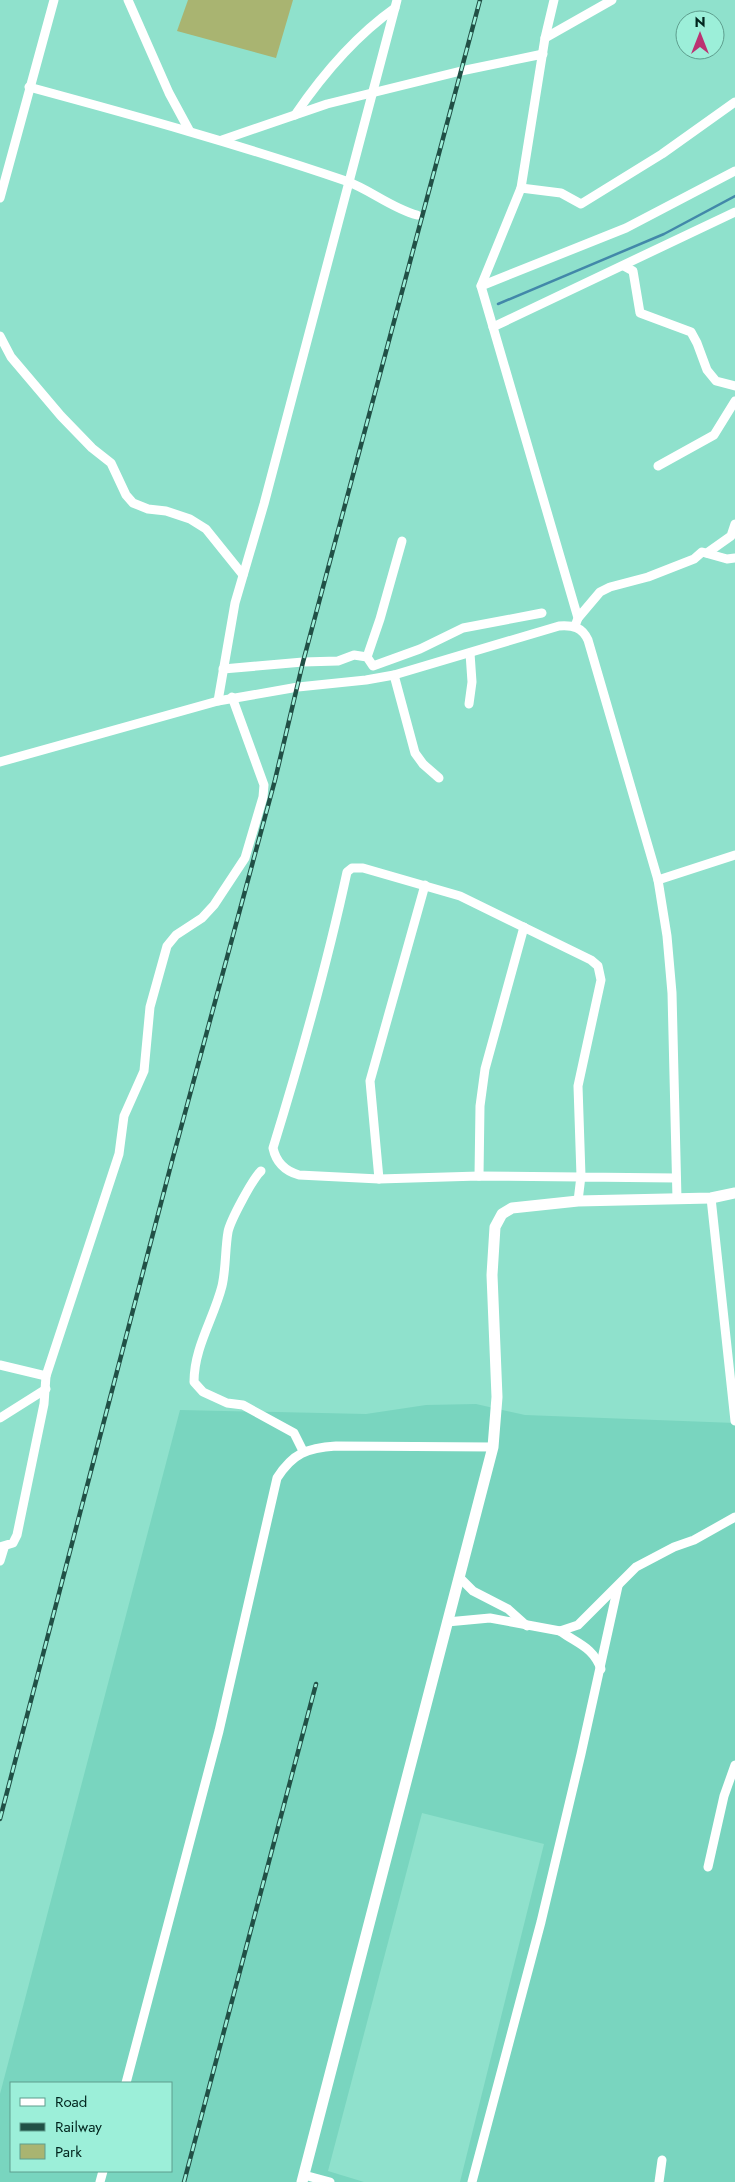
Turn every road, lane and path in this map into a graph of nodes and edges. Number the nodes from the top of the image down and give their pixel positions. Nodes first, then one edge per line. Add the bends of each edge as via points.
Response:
1 (54, 0) edge
2 (128, 0) edge
3 (554, 0) edge
4 (612, 0) edge
5 (396, 4) edge
6 (545, 38) junction
7 (543, 54) junction
8 (29, 87) junction
9 (372, 94) junction
10 (735, 102) edge
11 (295, 115) junction
12 (188, 130) junction
13 (222, 140) junction
14 (735, 171) edge
15 (348, 182) junction
16 (521, 188) junction
17 (0, 198) edge
18 (735, 212) edge
19 (417, 216) dead end
20 (624, 266) junction
21 (481, 286) junction
22 (493, 327) junction
23 (0, 336) edge
24 (735, 386) edge
25 (735, 401) edge
26 (658, 466) dead end
27 (735, 524) edge
28 (402, 541) dead end
29 (707, 553) junction
30 (735, 558) edge
31 (243, 575) junction
32 (542, 613) dead end
33 (576, 622) junction
34 (470, 653) junction
35 (367, 657) junction
36 (223, 669) junction
37 (394, 675) junction
38 (232, 697) junction
39 (218, 700) junction
40 (469, 704) dead end
41 (0, 762) edge
42 (439, 778) dead end
43 (735, 854) edge
44 (658, 880) junction
45 (426, 885) junction
46 (524, 927) junction
47 (261, 1171) dead end
48 (479, 1176) junction
49 (581, 1176) junction
50 (379, 1178) junction
51 (676, 1178) junction
52 (735, 1193) edge
53 (711, 1198) junction
54 (678, 1199) junction
55 (578, 1200) junction
56 (0, 1366) edge
57 (46, 1376) junction
58 (46, 1389) junction
59 (0, 1418) edge
60 (735, 1421) edge
61 (493, 1448) junction
62 (303, 1451) junction
63 (735, 1517) edge
64 (2, 1548) edge
65 (0, 1561) edge
66 (459, 1577) junction
67 (618, 1586) junction
68 (447, 1622) junction
69 (527, 1626) junction
70 (560, 1631) junction
71 (601, 1669) junction
72 (735, 1765) edge
73 (708, 1867) dead end
74 (126, 2082) edge
75 (662, 2160) dead end
76 (303, 2178) edge
77 (330, 2182) edge
78 (472, 2182) edge
79 (659, 2182) edge

1 - 8 street
2 - 12 street
3 - 6 street
4 - 6 street
5 - 9 street
5 - 11 street via 346,49
6 - 7 street
7 - 9 street
7 - 16 street
8 - 12 street
8 - 17 street
9 - 11 street
9 - 15 street
10 - 16 street via 662,154 581,204 561,193
11 - 13 street
12 - 13 street
13 - 15 street
14 - 21 street via 626,228
15 - 19 street
15 - 31 street
16 - 21 street
18 - 20 street
20 - 22 street
20 - 24 street via 633,271 640,313 691,332 707,370 716,381
21 - 22 street
22 - 33 street
23 - 31 street via 12,357 62,416 111,463 126,495 133,502 190,519 206,529
25 - 26 street via 714,435
27 - 29 street via 731,536
28 - 35 street
29 - 30 street
29 - 33 street via 702,552 694,559 600,592
31 - 36 street
32 - 35 street via 463,628 420,649 373,666
33 - 34 street
33 - 44 street via 588,640
34 - 37 street
34 - 40 street via 472,682
35 - 36 street via 354,655 338,661
36 - 39 street
37 - 38 street
37 - 42 street via 415,753
38 - 39 street
38 - 57 street via 264,784 263,797 245,858 214,905 167,946 150,1007 144,1072 124,1116 119,1154
39 - 41 street
43 - 44 street
44 - 51 street via 672,984
45 - 46 street via 460,896
45 - 50 street via 370,1081
45 - 50 street via 363,868 352,868 347,872 331,947 273,1148 275,1157 290,1172 299,1175
46 - 48 street via 484,1069
46 - 49 street via 598,966 601,980 578,1086
47 - 62 street via 229,1229 222,1285 203,1336 194,1382 203,1392 227,1403 243,1405 294,1433
48 - 49 street
48 - 50 street
49 - 51 street
49 - 55 street
51 - 54 street
52 - 53 main road
53 - 54 main road
53 - 60 street
54 - 55 main road
55 - 61 main road via 512,1208 502,1214 494,1227 492,1275 497,1397
56 - 57 street
57 - 58 street
58 - 59 street
58 - 64 street via 17,1535 13,1543
61 - 62 street via 336,1446
61 - 66 main road
62 - 74 street via 284,1467 277,1478 218,1731
63 - 67 street via 636,1567
64 - 65 street
66 - 68 main road
66 - 69 street via 473,1591 508,1609
67 - 70 street via 578,1625
67 - 71 street
68 - 69 street via 490,1618
68 - 76 main road
69 - 70 street
70 - 71 street via 589,1649
71 - 78 street via 541,1922
72 - 73 street via 724,1796
75 - 79 street
76 - 77 street

